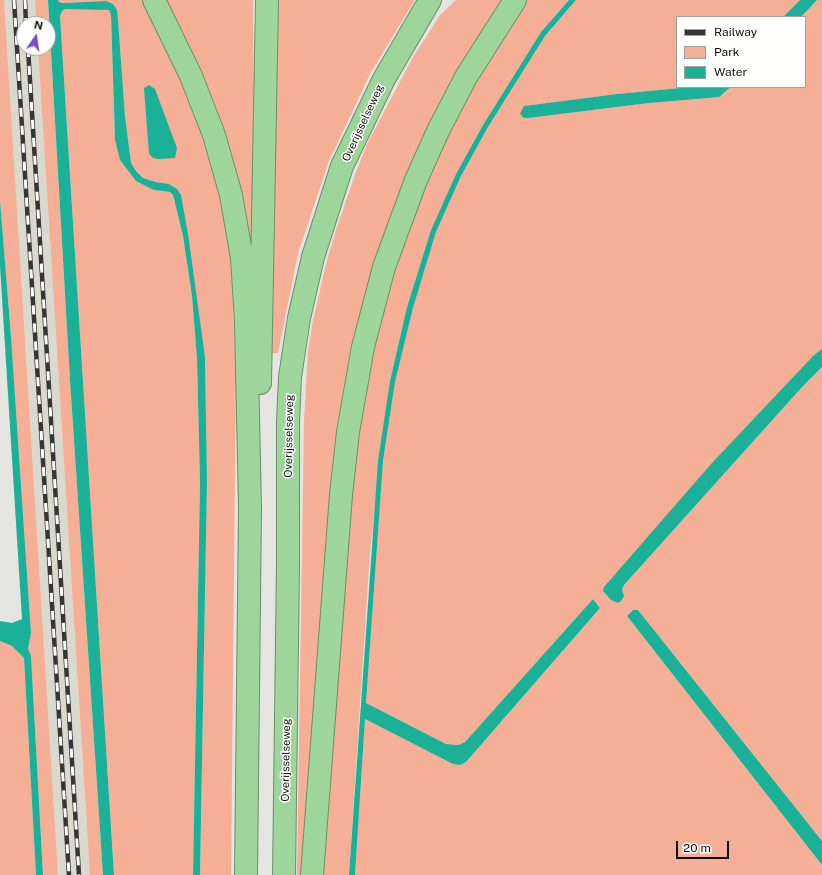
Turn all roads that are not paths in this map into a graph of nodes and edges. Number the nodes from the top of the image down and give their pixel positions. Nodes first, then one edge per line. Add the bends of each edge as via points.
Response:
1 (154, 0) edge
2 (267, 0) edge
3 (430, 0) edge
4 (442, 0) edge
5 (515, 0) edge
6 (418, 22) junction
7 (250, 508) junction
8 (246, 875) edge
9 (284, 875) edge
10 (312, 875) edge

1 - 7 highway via 204,105 224,165 238,228 246,322
2 - 7 highway via 261,371
3 - 6 highway
4 - 6 highway
5 - 10 highway via 466,77 438,130 416,180 384,267 363,347 349,426 341,495
6 - 9 highway, Overijsselseweg via 384,79 342,166 313,256 294,349 288,422
7 - 8 highway

